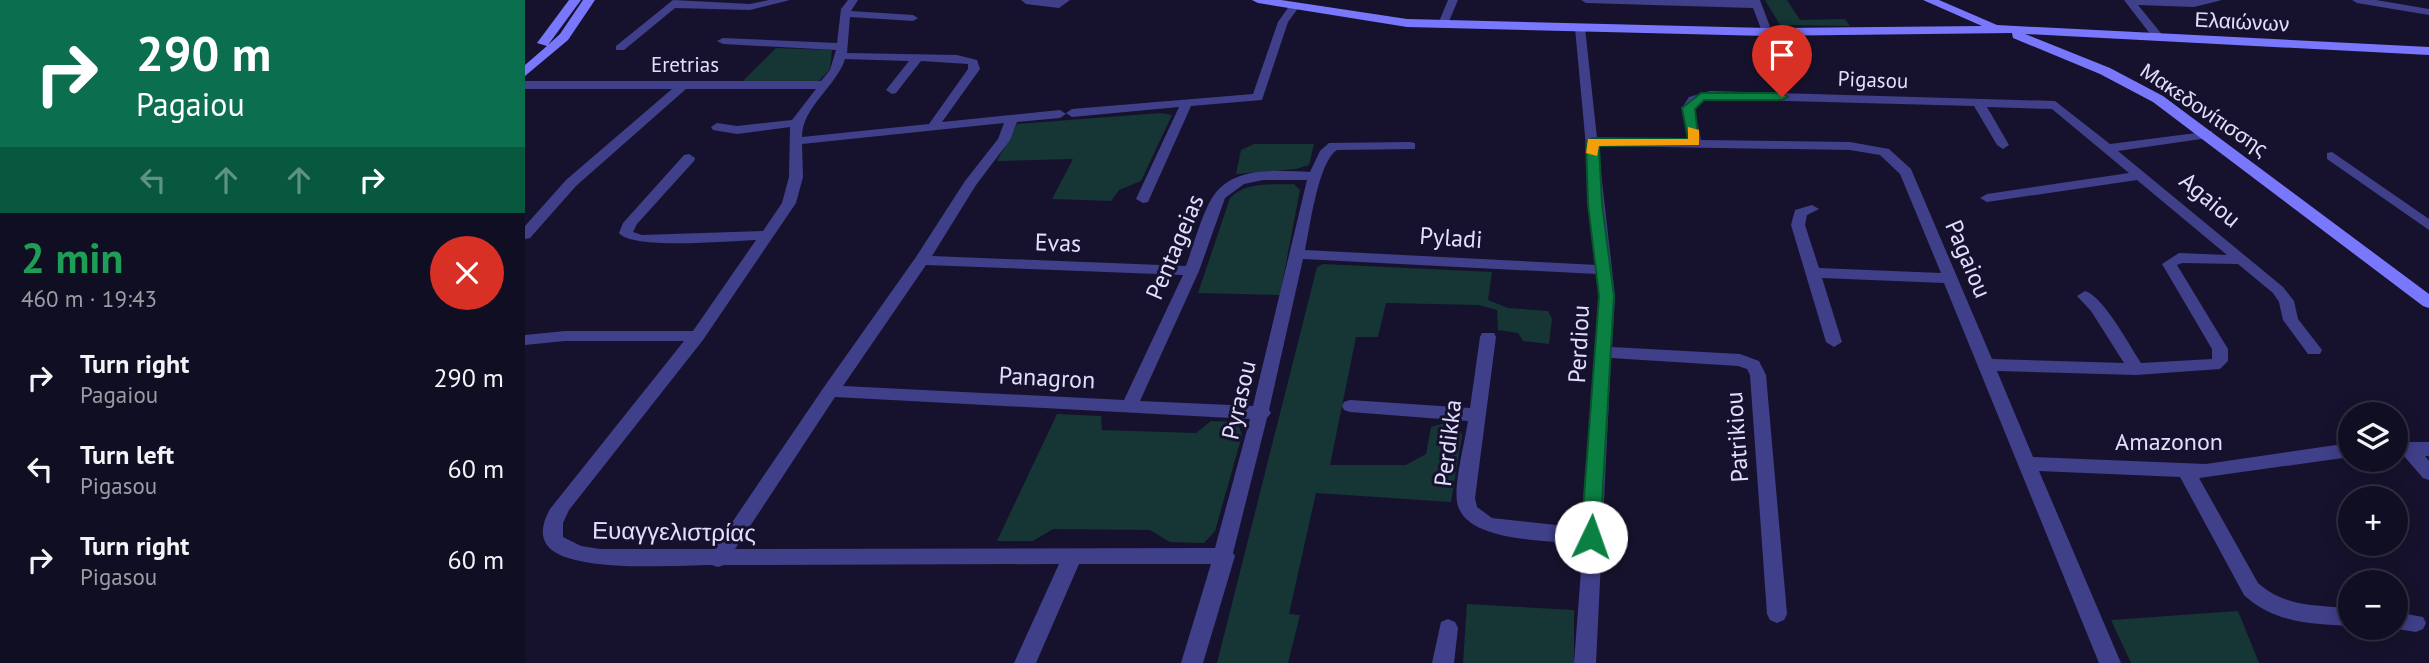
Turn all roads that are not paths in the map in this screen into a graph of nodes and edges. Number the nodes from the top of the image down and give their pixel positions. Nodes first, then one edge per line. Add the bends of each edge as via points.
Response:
1 (575, 0) edge
2 (589, 0) edge
3 (785, 0) edge
4 (853, 0) edge
5 (1065, 0) edge
6 (1258, 0) edge
7 (1453, 0) edge
8 (1586, 0) edge
9 (2217, 0) edge
10 (2357, 0) edge
11 (1026, 1) edge
12 (2129, 1) edge
13 (1934, 2) edge
14 (675, 3) edge
15 (1756, 3) edge
16 (2406, 4) edge
17 (1294, 7) junction
18 (2429, 12) edge
19 (846, 14) junction
20 (913, 18) dead end
21 (1443, 24) junction
22 (1580, 28) junction
23 (1939, 28) junction
24 (2003, 29) junction
25 (1767, 32) junction
26 (2087, 33) junction
27 (2158, 37) junction
28 (723, 41) dead end
29 (620, 48) dead end
30 (841, 51) junction
31 (2429, 51) edge
32 (917, 58) junction
33 (2084, 62) junction
34 (528, 66) edge
35 (545, 84) junction
36 (525, 85) edge
37 (683, 85) junction
38 (823, 85) junction
39 (892, 90) dead end
40 (1979, 104) junction
41 (1187, 105) junction
42 (2055, 105) joint
43 (1012, 118) junction
44 (796, 124) junction
45 (934, 125) junction
46 (717, 127) dead end
47 (2208, 134) junction
48 (796, 141) junction
49 (1592, 142) junction
50 (1695, 143) junction
51 (2003, 145) dead end
52 (1410, 146) dead end
53 (2109, 148) junction
54 (2332, 156) dead end
55 (689, 158) dead end
56 (2141, 175) junction
57 (1315, 176) junction
58 (1987, 198) dead end
59 (1143, 199) dead end
60 (1812, 209) dead end
61 (2429, 226) edge
62 (525, 235) edge
63 (768, 235) junction
64 (1297, 254) junction
65 (922, 260) junction
66 (2244, 260) junction
67 (1603, 270) junction
68 (1192, 271) junction
69 (1813, 273) junction
70 (1948, 278) junction
71 (2085, 296) dead end
72 (2429, 302) edge
73 (697, 336) junction
74 (1488, 337) dead end
75 (525, 340) edge
76 (1834, 342) dead end
77 (2313, 350) dead end
78 (1605, 352) junction
79 (1989, 365) junction
80 (2136, 369) junction
81 (829, 391) junction
82 (1350, 406) dead end
83 (1129, 407) junction
84 (1262, 413) junction
85 (1475, 415) junction
86 (2408, 449) edge
87 (2429, 449) edge
88 (2338, 452) edge
89 (2408, 454) edge
90 (2029, 464) junction
91 (2186, 471) junction
92 (2429, 473) edge
93 (1591, 537) junction
94 (1073, 555) junction
95 (1225, 556) junction
96 (718, 559) junction
97 (1777, 614) dead end
98 (2338, 616) edge
99 (1448, 628) dead end
100 (1025, 663) edge
101 (1192, 663) edge
102 (1443, 663) edge
103 (1585, 663) edge
104 (2110, 663) edge

1 - 34 main road
2 - 34 main road via 564,37
3 - 14 street via 750,7
4 - 19 street
5 - 11 street via 1059,5
6 - 17 main road, Ελαιώνων
7 - 21 street
8 - 15 street
9 - 12 street via 2194,4
10 - 16 street
12 - 27 street
13 - 23 main road via 1950,17
13 - 24 main road, Μακεδονίτισσης
14 - 29 street
15 - 25 street
16 - 18 street
17 - 21 main road, Ελαιώνων via 1373,20
17 - 41 street via 1283,22 1258,97
19 - 20 street
19 - 30 street
21 - 22 main road, Ελαιώνων
22 - 25 main road, Ελαιώνων
22 - 49 street, Perdiou
23 - 24 main road, Ελαιώνων
23 - 25 main road, Ελαιώνων
24 - 26 main road, Ελαιώνων
24 - 33 main road, Μακεδονίτισσης
26 - 27 main road, Ελαιώνων
26 - 33 main road via 2063,43
27 - 31 main road, Ελαιώνων
28 - 30 street
30 - 32 street
30 - 38 street via 836,70
32 - 39 street
32 - 45 street via 964,59 974,65
33 - 47 main road, Μακεδονίτισσης via 2158,99
34 - 35 street via 529,77
35 - 36 street, Eretrias
35 - 37 street, Eretrias
37 - 38 street, Eretrias
37 - 62 street via 572,183
38 - 44 street
40 - 42 street, Pigasou
40 - 50 street, Pigasou via 1710,95 1693,100 1688,108
40 - 51 street
41 - 43 street
41 - 59 street
42 - 53 street, Agaiou
43 - 45 street
43 - 65 street via 1004,140
44 - 46 street via 737,130
44 - 48 street, Ευαγγελιστρίας
45 - 48 street
47 - 53 street
47 - 72 main road, Μακεδονίτισσης
48 - 63 street, Ευαγγελιστρίας via 795,185 789,204
49 - 50 street, Pagaiou
49 - 67 street, Perdiou
50 - 70 street, Pagaiou via 1850,146 1892,157 1906,172
52 - 57 street, Pyrasou via 1329,148
53 - 56 street, Agaiou
54 - 61 street
55 - 63 street via 630,223 629,236
56 - 58 street
56 - 66 street, Agaiou
57 - 64 street, Pyrasou
57 - 68 street, Pentageias via 1251,177 1227,187 1219,197
60 - 69 street via 1800,213 1798,225
63 - 73 street, Ευαγγελιστρίας
64 - 67 street, Pyladi
64 - 84 street, Pyrasou
65 - 68 street, Evas
65 - 81 street
66 - 77 street, Agaiou via 2283,295 2291,320
66 - 80 street via 2179,258 2169,262 2220,348 2214,365
67 - 78 street, Perdiou
68 - 83 street, Pentageias
69 - 70 street
69 - 76 street
70 - 79 street, Pagaiou
71 - 80 street
73 - 75 street
73 - 96 street, Ευαγγελιστρίας via 562,505 551,532 555,542 578,554
74 - 85 street, Perdikka
78 - 93 street, Perdiou
78 - 97 street, Patrikiou via 1741,360 1753,365 1758,375
79 - 80 street
79 - 90 street, Pagaiou
81 - 83 street, Panagron
81 - 96 street
82 - 85 street
83 - 84 street, Panagron
84 - 95 street, Pyrasou
85 - 93 street, Perdikka via 1466,498 1472,515 1491,526
86 - 87 street
88 - 91 street, Amazonon
89 - 92 street
90 - 91 street, Amazonon
90 - 104 street, Pagaiou
91 - 98 street via 2251,589 2264,604
93 - 103 street, Perdiou
94 - 95 street, Ευαγγελιστρίας
94 - 96 street, Ευαγγελιστρίας
94 - 100 street
95 - 101 street, Pyrasou
99 - 102 street

